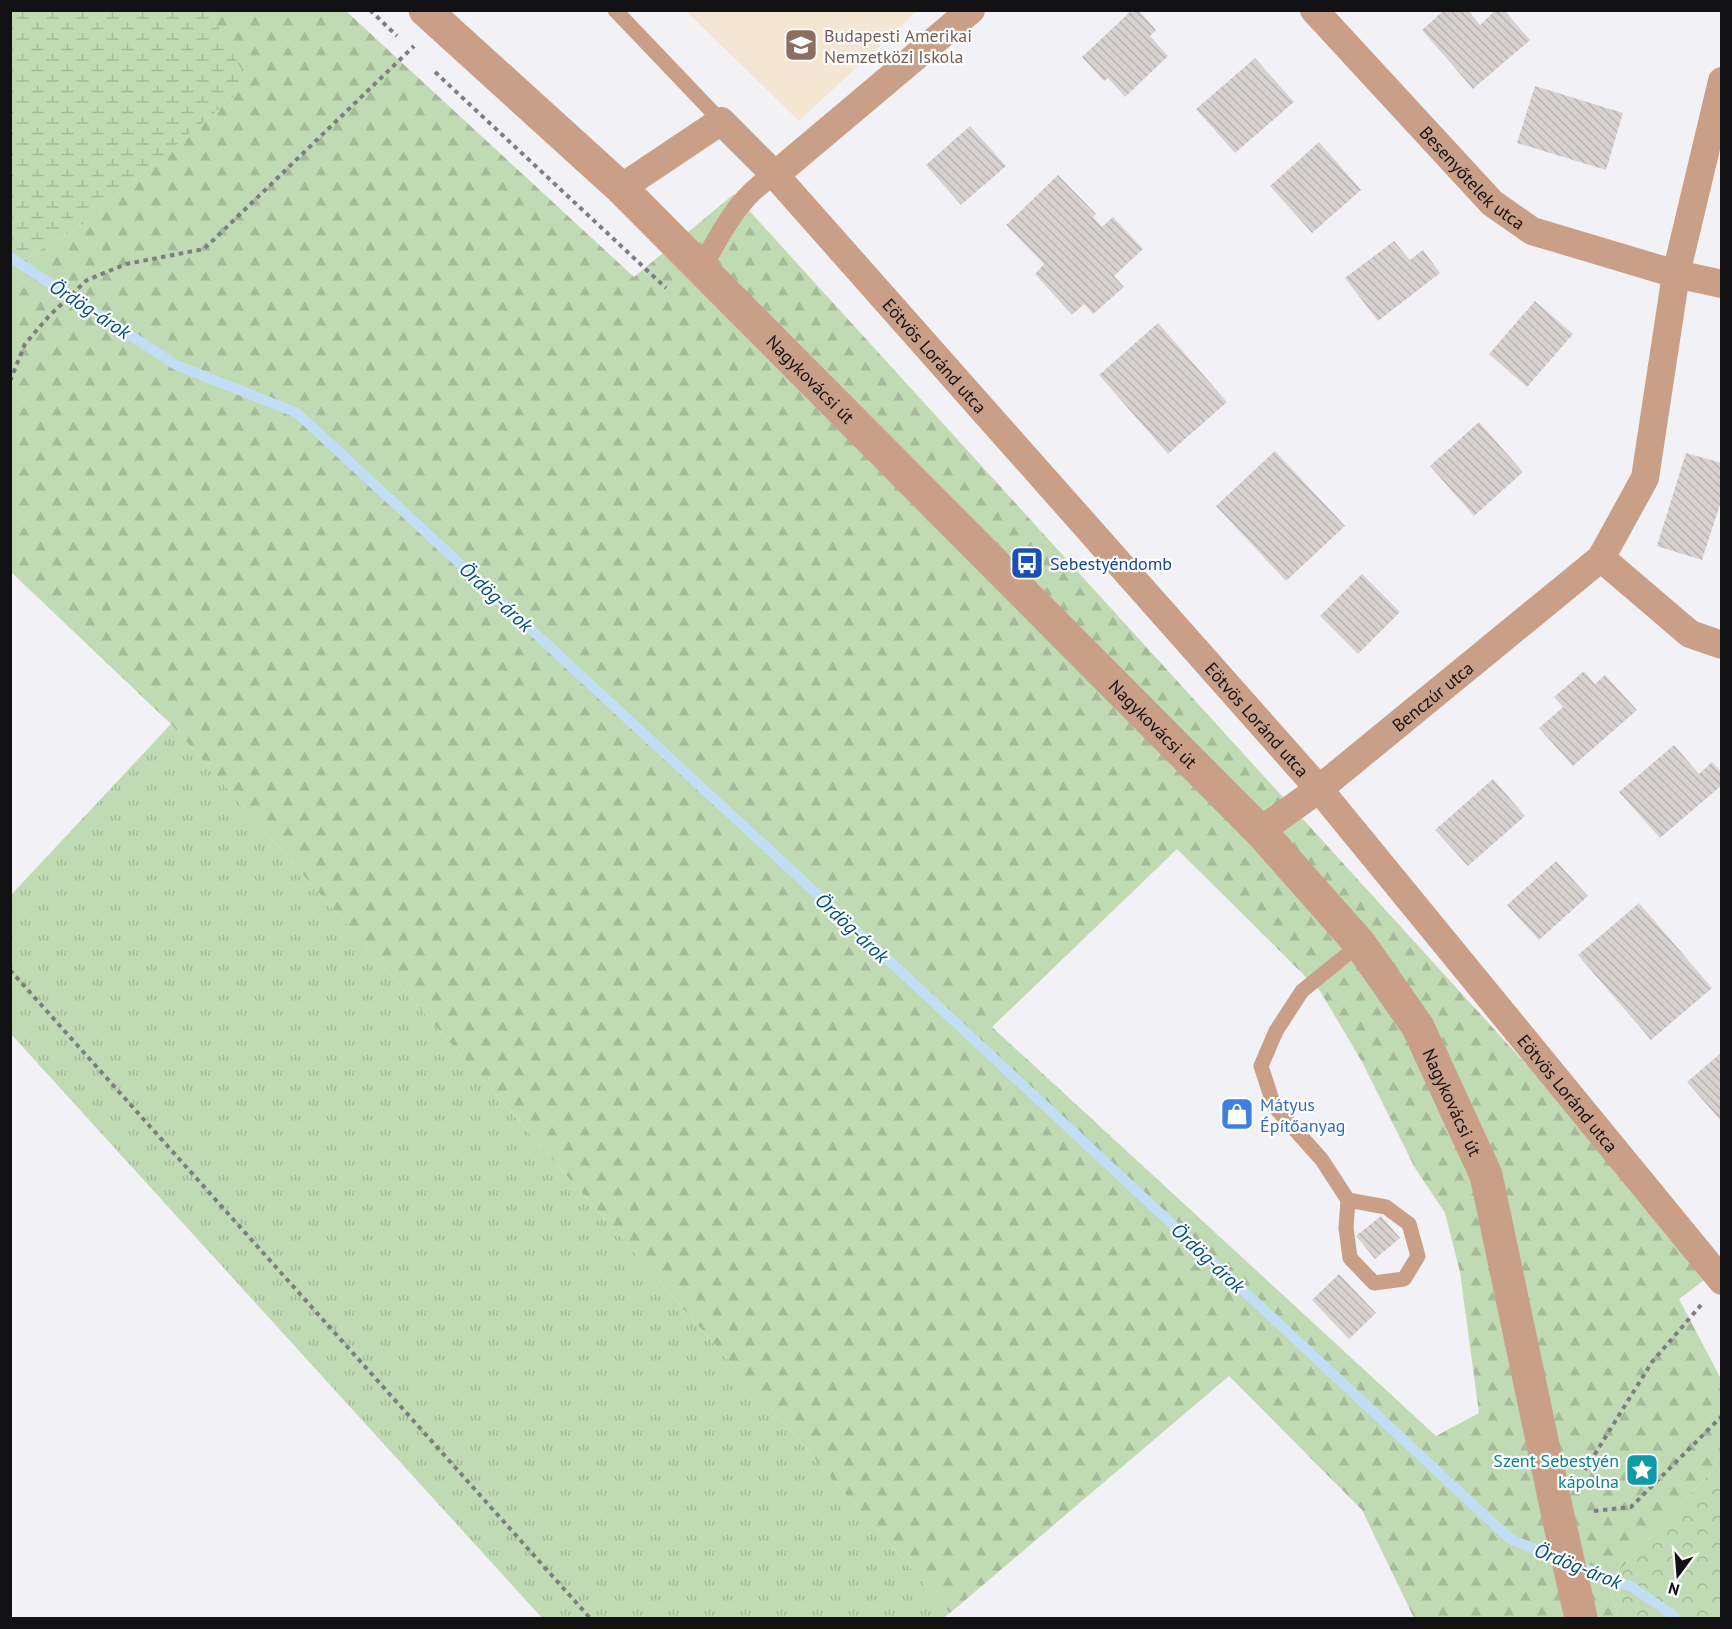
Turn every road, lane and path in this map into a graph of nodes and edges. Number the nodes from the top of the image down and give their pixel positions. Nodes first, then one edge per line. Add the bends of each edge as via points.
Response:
1 (370, 10) edge
2 (615, 10) edge
3 (971, 10) edge
4 (1314, 10) edge
5 (430, 16) edge
6 (411, 49) junction
7 (428, 65) dead end
8 (1722, 81) edge
9 (721, 121) junction
10 (775, 175) junction
11 (621, 188) junction
12 (701, 268) junction
13 (1676, 274) junction
14 (1722, 284) edge
15 (10, 381) edge
16 (1601, 558) junction
17 (1722, 645) edge
18 (1319, 789) junction
19 (1260, 831) junction
20 (1360, 944) junction
21 (10, 970) edge
22 (1348, 1200) junction
23 (1721, 1281) edge
24 (1722, 1416) edge
25 (1558, 1516) junction
26 (590, 1618) edge
27 (1581, 1618) edge

1 - 6 path
2 - 9 lane
3 - 10 street
4 - 13 street, Besenyőtelek utca via 1492,203 1532,231
5 - 6 path
5 - 11 street, Nagykovácsi út
6 - 15 path via 204,249 126,264 87,280 25,344
7 - 12 path via 666,288 679,287
8 - 13 street
9 - 10 street, Eötvös Loránd utca
9 - 11 street
10 - 12 street via 744,199
10 - 18 street, Eötvös Loránd utca
11 - 12 street, Nagykovácsi út
12 - 19 street, Nagykovácsi út
13 - 14 street, Besenyőtelek utca
13 - 16 street via 1645,478
16 - 17 street via 1690,634
16 - 18 street, Benczúr utca
18 - 19 street, Benczúr utca
18 - 23 street, Eötvös Loránd utca
19 - 20 street, Nagykovácsi út
20 - 22 lane via 1302,992 1276,1031 1261,1066 1274,1106 1322,1160
20 - 25 street, Nagykovácsi út via 1418,1027 1486,1175
21 - 26 path
22 - 22 lane via 1386,1207 1408,1224 1418,1256 1404,1279 1374,1283 1350,1258
23 - 25 path via 1652,1362
24 - 25 path via 1631,1506
25 - 27 street, Nagykovácsi út

